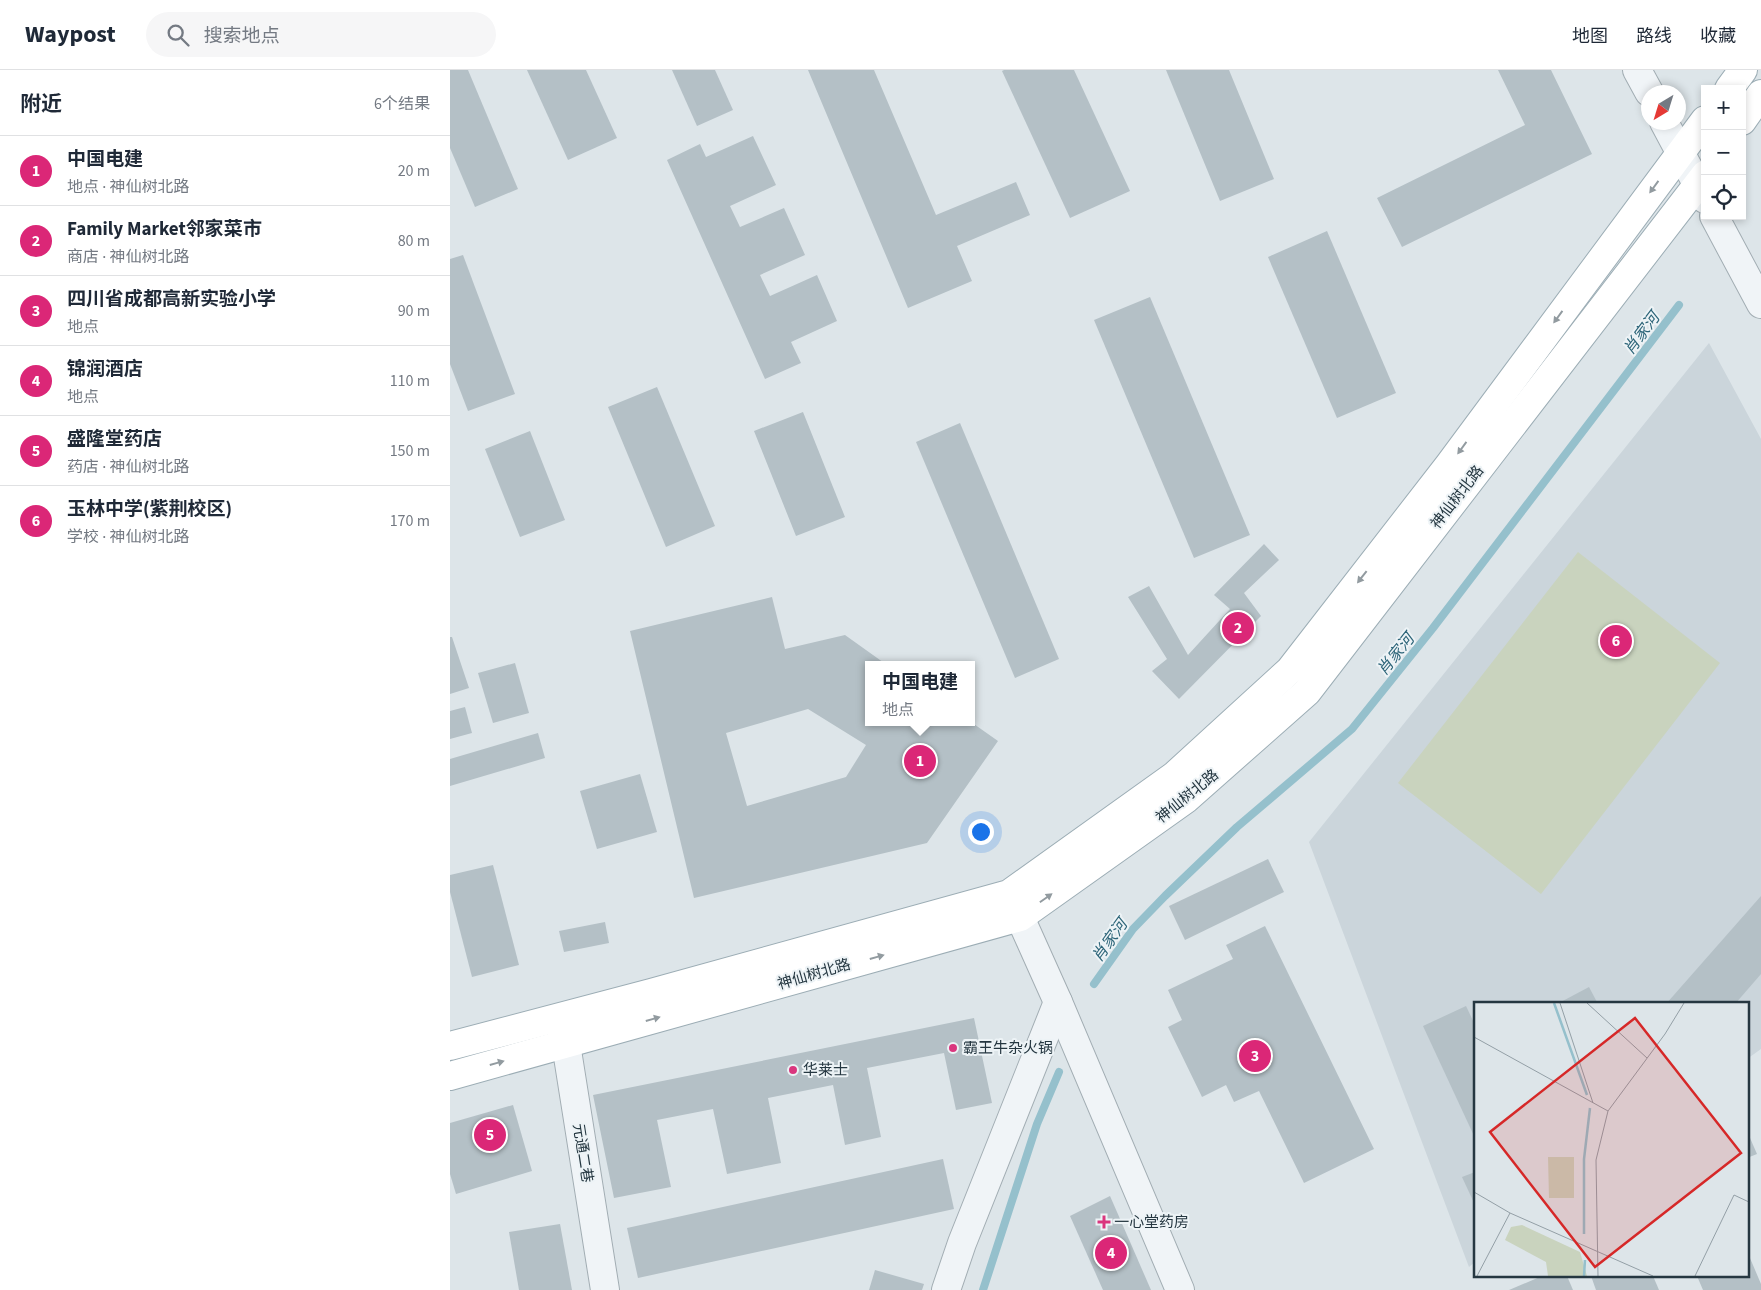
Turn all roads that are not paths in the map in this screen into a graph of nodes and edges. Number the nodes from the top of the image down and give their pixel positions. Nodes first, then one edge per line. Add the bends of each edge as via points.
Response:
1 (1637, 70) edge
2 (1743, 70) edge
3 (1645, 85) edge
4 (1732, 85) edge
5 (1761, 94) edge
6 (1746, 115) edge
7 (1701, 125) edge
8 (1668, 130) edge
9 (1680, 152) junction
10 (1701, 185) edge
11 (1701, 188) edge
12 (1716, 220) edge
13 (1761, 304) edge
14 (1014, 905) junction
15 (1058, 1002) junction
16 (560, 1017) junction
17 (566, 1044) junction
18 (450, 1046) edge
19 (450, 1076) edge
20 (605, 1290) edge
21 (946, 1290) edge
22 (1180, 1290) edge

1 - 3 street
2 - 4 main road
5 - 6 main road
7 - 9 main road
8 - 9 street
9 - 10 street
9 -> 14 main road via 1449,466 1290,670 1174,776
14 -> 11 main road, 神仙树北路 via 1186,799 1307,692
12 - 13 street
14 - 15 street
14 - 16 main road
17 -> 14 main road, 神仙树北路
15 - 21 street via 965,1234
15 - 22 street
16 - 17 street, 元通二巷
16 - 18 main road
19 -> 17 main road, 神仙树北路
17 - 20 street, 元通二巷

